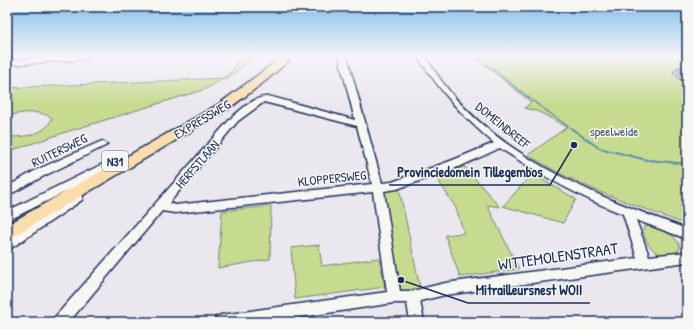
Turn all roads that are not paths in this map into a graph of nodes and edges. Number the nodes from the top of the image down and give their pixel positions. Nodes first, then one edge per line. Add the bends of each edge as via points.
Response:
1 (257, 72) edge
2 (270, 72) edge
3 (346, 72) edge
4 (433, 72) edge
5 (360, 124) junction
6 (102, 144) dead end
7 (500, 144) junction
8 (112, 167) junction
9 (377, 187) junction
10 (7, 192) edge
11 (160, 206) junction
12 (628, 212) junction
13 (7, 216) edge
14 (7, 223) edge
15 (7, 233) edge
16 (687, 234) edge
17 (7, 246) edge
18 (687, 257) edge
19 (646, 262) junction
20 (394, 297) junction
21 (412, 297) junction
22 (69, 316) edge
23 (60, 322) edge
24 (221, 322) edge
25 (417, 322) edge

1 - 8 highway, EXPRESSWEG / N31 via 205,110
2 - 8 highway, EXPRESSWEG / N31 via 235,99
3 - 5 street
4 - 7 street, DOMEINDREEF via 451,98
5 - 9 street
5 - 11 street, HERFSTLAAN via 272,100 260,100 235,119
6 - 10 street, RUITERSWEG via 46,170
7 - 9 street, KLOPPERSWEG via 393,186
7 - 12 street, DOMEINDREEF via 558,180
8 - 13 street, EXPRESSWEG
8 - 14 highway, EXPRESSWEG / N31
8 - 15 highway, EXPRESSWEG / N31
8 - 17 street, EXPRESSWEG
9 - 11 street, KLOPPERSWEG via 172,209
9 - 20 street
11 - 22 street, HERFSTLAAN
12 - 16 street, DOMEINDREEF
12 - 19 street
18 - 19 street, WITTEMOLENSTRAAT
19 - 21 street, WITTEMOLENSTRAAT via 445,289
20 - 21 street, WITTEMOLENSTRAAT
20 - 24 street, WITTEMOLENSTRAAT
21 - 25 street
22 - 23 street, HERFSTLAAN

